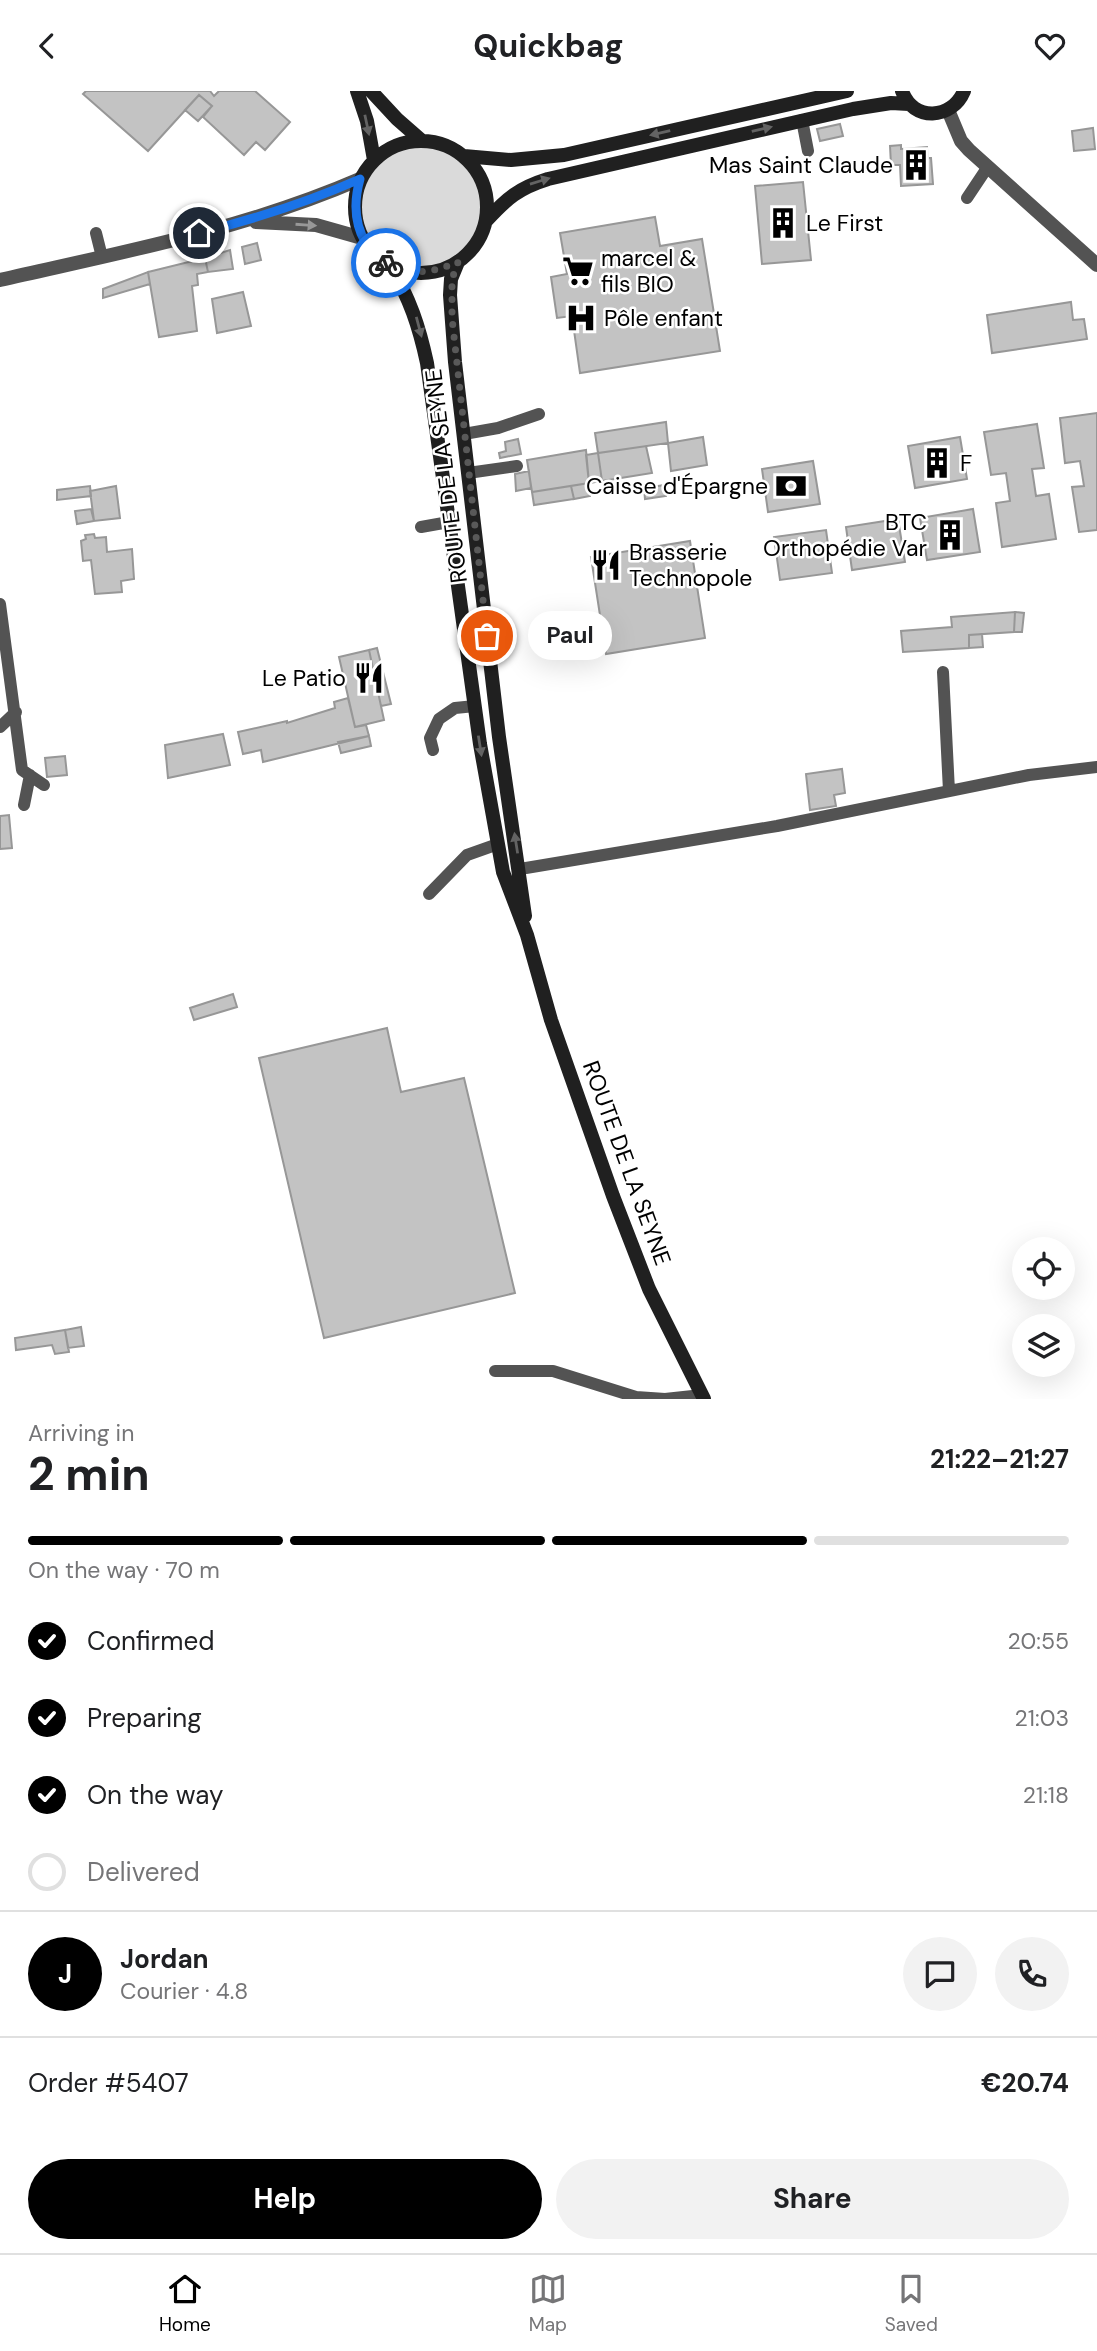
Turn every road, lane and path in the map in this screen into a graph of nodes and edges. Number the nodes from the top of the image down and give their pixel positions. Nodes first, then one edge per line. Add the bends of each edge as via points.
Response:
1 (357, 91) edge
2 (846, 91) edge
3 (375, 92) edge
4 (966, 92) edge
5 (805, 95) edge
6 (905, 97) edge
7 (948, 110) junction
8 (802, 120) junction
9 (421, 140) junction
10 (808, 152) dead end
11 (464, 156) junction
12 (373, 160) junction
13 (987, 168) junction
14 (360, 179) junction
15 (967, 198) dead end
16 (247, 221) junction
17 (486, 221) junction
18 (96, 233) dead end
19 (362, 238) junction
20 (102, 257) junction
21 (458, 262) junction
22 (390, 265) junction
23 (1097, 265) edge
24 (0, 280) edge
25 (539, 414) dead end
26 (464, 434) junction
27 (517, 465) dead end
28 (468, 473) junction
29 (449, 522) junction
30 (421, 527) dead end
31 (0, 604) edge
32 (943, 672) dead end
33 (475, 706) junction
34 (16, 712) junction
35 (0, 727) edge
36 (433, 750) dead end
37 (1097, 767) edge
38 (30, 775) junction
39 (44, 785) dead end
40 (950, 792) junction
41 (24, 805) dead end
42 (498, 844) junction
43 (520, 869) junction
44 (429, 894) dead end
45 (527, 935) junction
46 (495, 1371) dead end
47 (703, 1397) edge

1 -> 12 main road
2 - 5 main road
3 - 9 main road
4 - 7 main road
5 -> 11 main road via 564,155 511,160
6 - 7 main road via 918,111
6 - 8 main road
7 - 13 street via 961,141
8 - 10 lane
17 -> 8 main road via 522,187
9 - 11 main road via 437,142
9 - 12 main road via 387,149
11 - 17 main road via 484,185
12 - 14 main road
13 - 15 lane
13 - 23 street
14 - 16 street
14 - 19 main road via 355,199
16 -> 19 street via 316,225
16 - 20 street
17 - 21 main road via 471,251
18 - 20 lane
19 - 22 main road
20 - 24 street
21 - 22 main road via 424,272
21 - 26 main road, ROUTE DE LA SEYNE via 450,295
22 -> 29 main road, ROUTE DE LA SEYNE via 421,332
25 - 26 lane
26 - 28 main road, ROUTE DE LA SEYNE
27 - 28 lane
43 -> 28 main road, ROUTE DE LA SEYNE via 499,737
29 - 30 lane
29 - 33 main road, ROUTE DE LA SEYNE
31 - 34 lane
32 - 40 lane
33 - 36 lane via 455,708 439,719 430,739
33 -> 42 main road, ROUTE DE LA SEYNE
34 - 35 lane
34 - 38 lane via 22,770
37 - 40 lane
38 - 39 lane
38 - 41 lane
40 - 43 lane
42 - 44 lane via 467,855
42 - 45 main road, ROUTE DE LA SEYNE via 503,872
43 - 45 main road, ROUTE DE LA SEYNE
45 - 47 main road, ROUTE DE LA SEYNE via 551,1020 618,1208 649,1289
46 - 47 lane via 553,1371 636,1397

